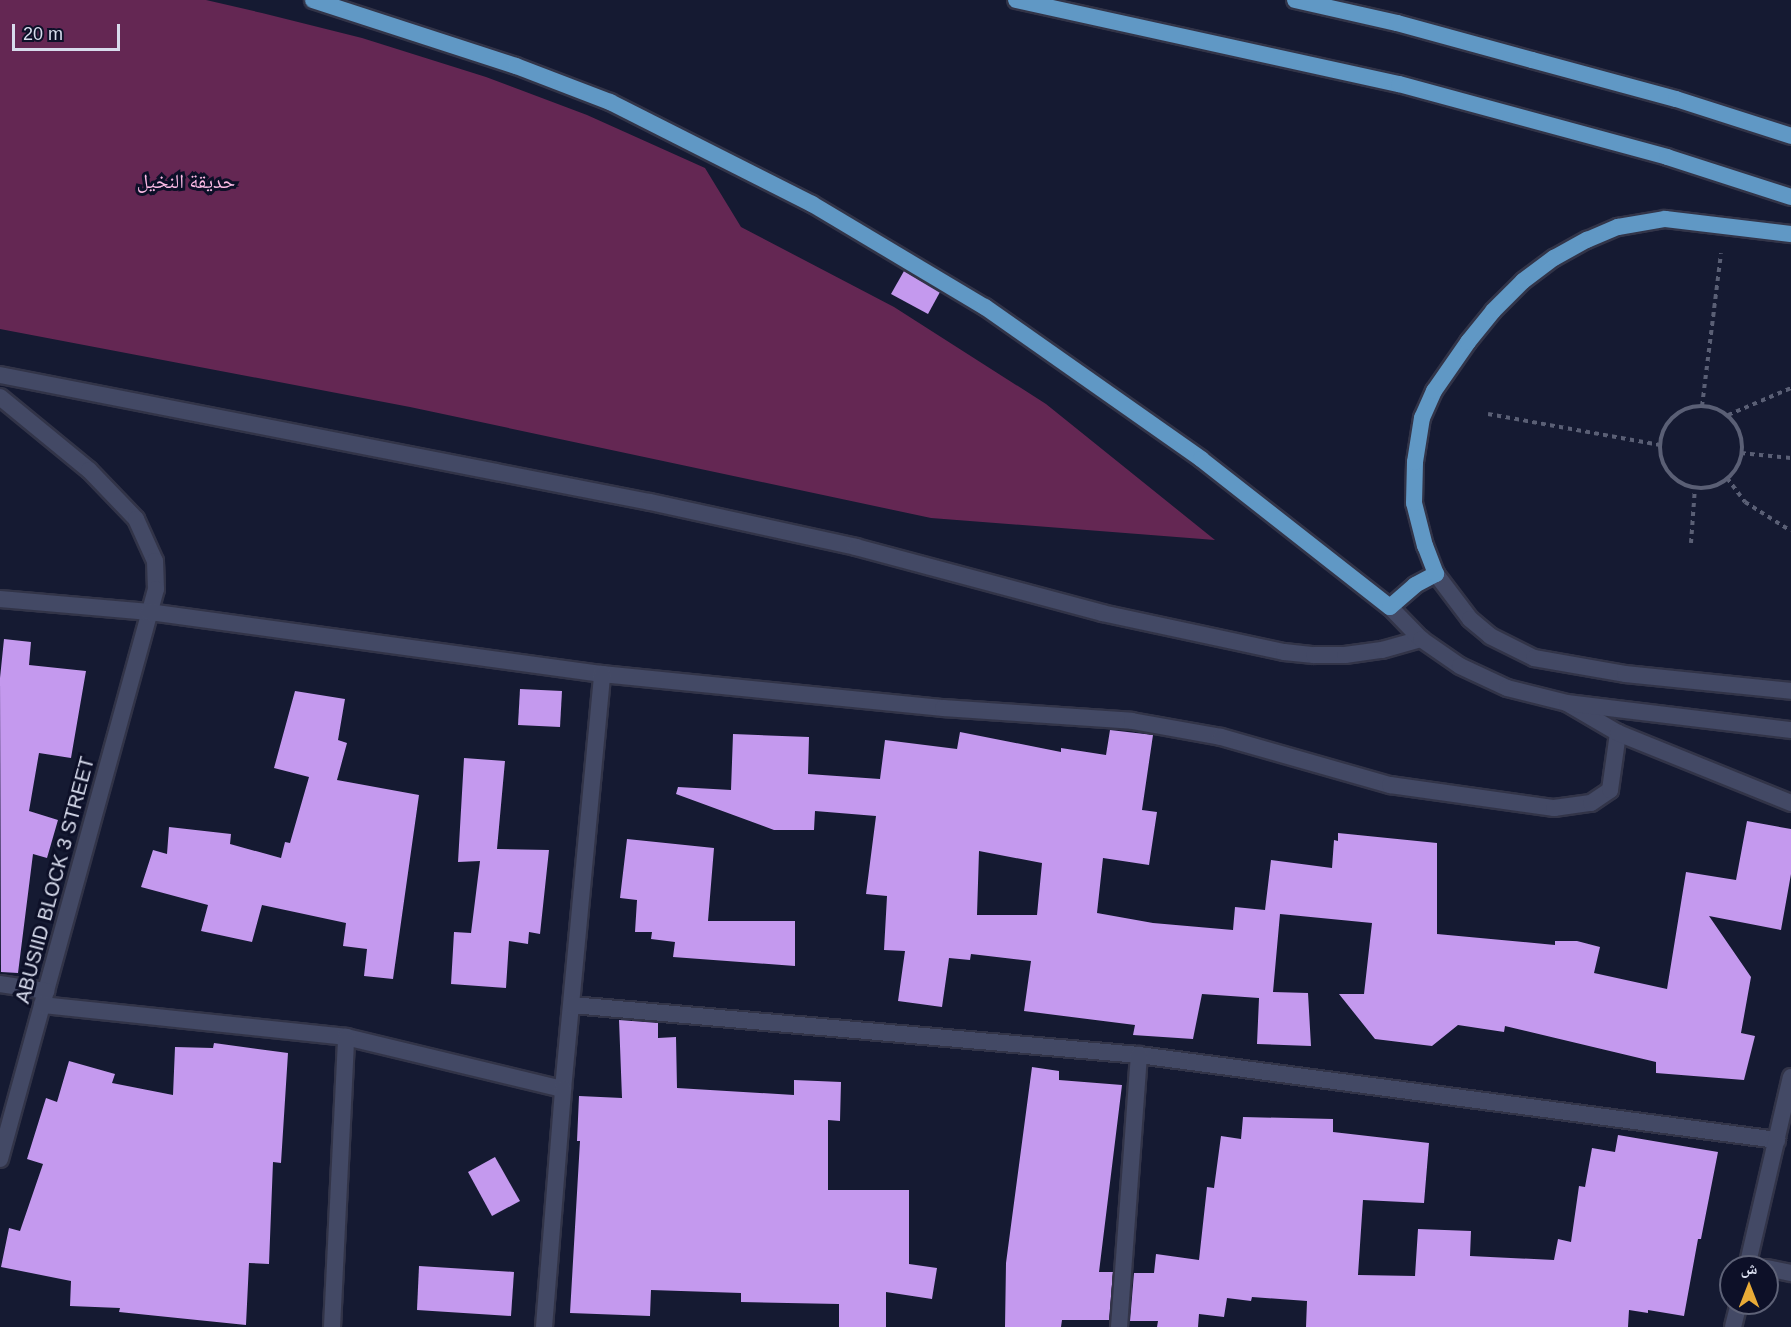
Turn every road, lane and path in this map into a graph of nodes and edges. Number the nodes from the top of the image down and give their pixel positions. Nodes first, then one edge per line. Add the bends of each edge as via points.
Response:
1 (313, 0) edge
2 (1016, 0) edge
3 (1295, 0) edge
4 (1791, 136) edge
5 (1791, 197) edge
6 (1723, 225) junction
7 (1791, 234) edge
8 (0, 375) edge
9 (1791, 388) edge
10 (0, 397) edge
11 (1702, 406) junction
12 (1488, 414) dead end
13 (1728, 416) junction
14 (1660, 445) junction
15 (1741, 453) junction
16 (1791, 458) edge
17 (1727, 478) junction
18 (1695, 487) junction
19 (1791, 531) edge
20 (1691, 543) dead end
21 (1436, 574) junction
22 (0, 599) edge
23 (1390, 607) junction
24 (149, 612) junction
25 (1421, 639) junction
26 (602, 674) junction
27 (1791, 692) edge
28 (1567, 703) junction
29 (1791, 730) edge
30 (1618, 733) junction
31 (1791, 803) edge
32 (0, 984) edge
33 (44, 998) junction
34 (572, 1005) junction
35 (346, 1038) junction
36 (1138, 1055) junction
37 (1791, 1077) edge
38 (563, 1089) junction
39 (1777, 1140) junction
40 (0, 1159) edge
41 (1758, 1255) edge
42 (332, 1327) edge
43 (544, 1327) edge
44 (1119, 1327) edge

1 - 23 highway via 516,66 610,102 812,204 985,307 1201,459
2 - 5 highway via 1399,84 1666,157
3 - 4 highway via 1397,23 1676,99
6 - 7 highway
6 - 11 path
6 - 21 highway via 1665,219 1618,227 1554,258 1493,311 1434,390 1422,418 1414,503
8 - 25 street via 776,529 1102,613 1284,652 1345,655
9 - 13 path
10 - 24 street, ABUSIID BLOCK 3 STREET via 89,470 136,519 155,561 156,589
11 - 13 path via 1716,408
11 - 14 path via 1677,413 1662,433
12 - 14 path
13 - 15 path via 1737,426
14 - 18 path via 1664,463 1673,477
15 - 16 path
15 - 17 path
17 - 18 path via 1712,486
17 - 19 path via 1745,502
18 - 20 path
21 - 23 highway via 1409,589
21 - 27 street via 1470,619 1490,636 1534,658 1624,675
22 - 24 street
23 - 25 street
24 - 26 street
24 - 33 street, ABUSIID BLOCK 3 STREET
25 - 28 street via 1460,666 1507,688
26 - 30 street via 943,708 1132,721 1221,737 1390,785 1554,808 1591,803 1610,790
26 - 34 street
28 - 29 street
28 - 30 street
30 - 31 street
32 - 33 street
33 - 35 street
33 - 40 street, ABUSIID BLOCK 3 STREET
34 - 36 street
34 - 38 street
35 - 38 street
35 - 42 street
36 - 39 street
36 - 44 street
37 - 39 street
38 - 43 street
39 - 41 street

